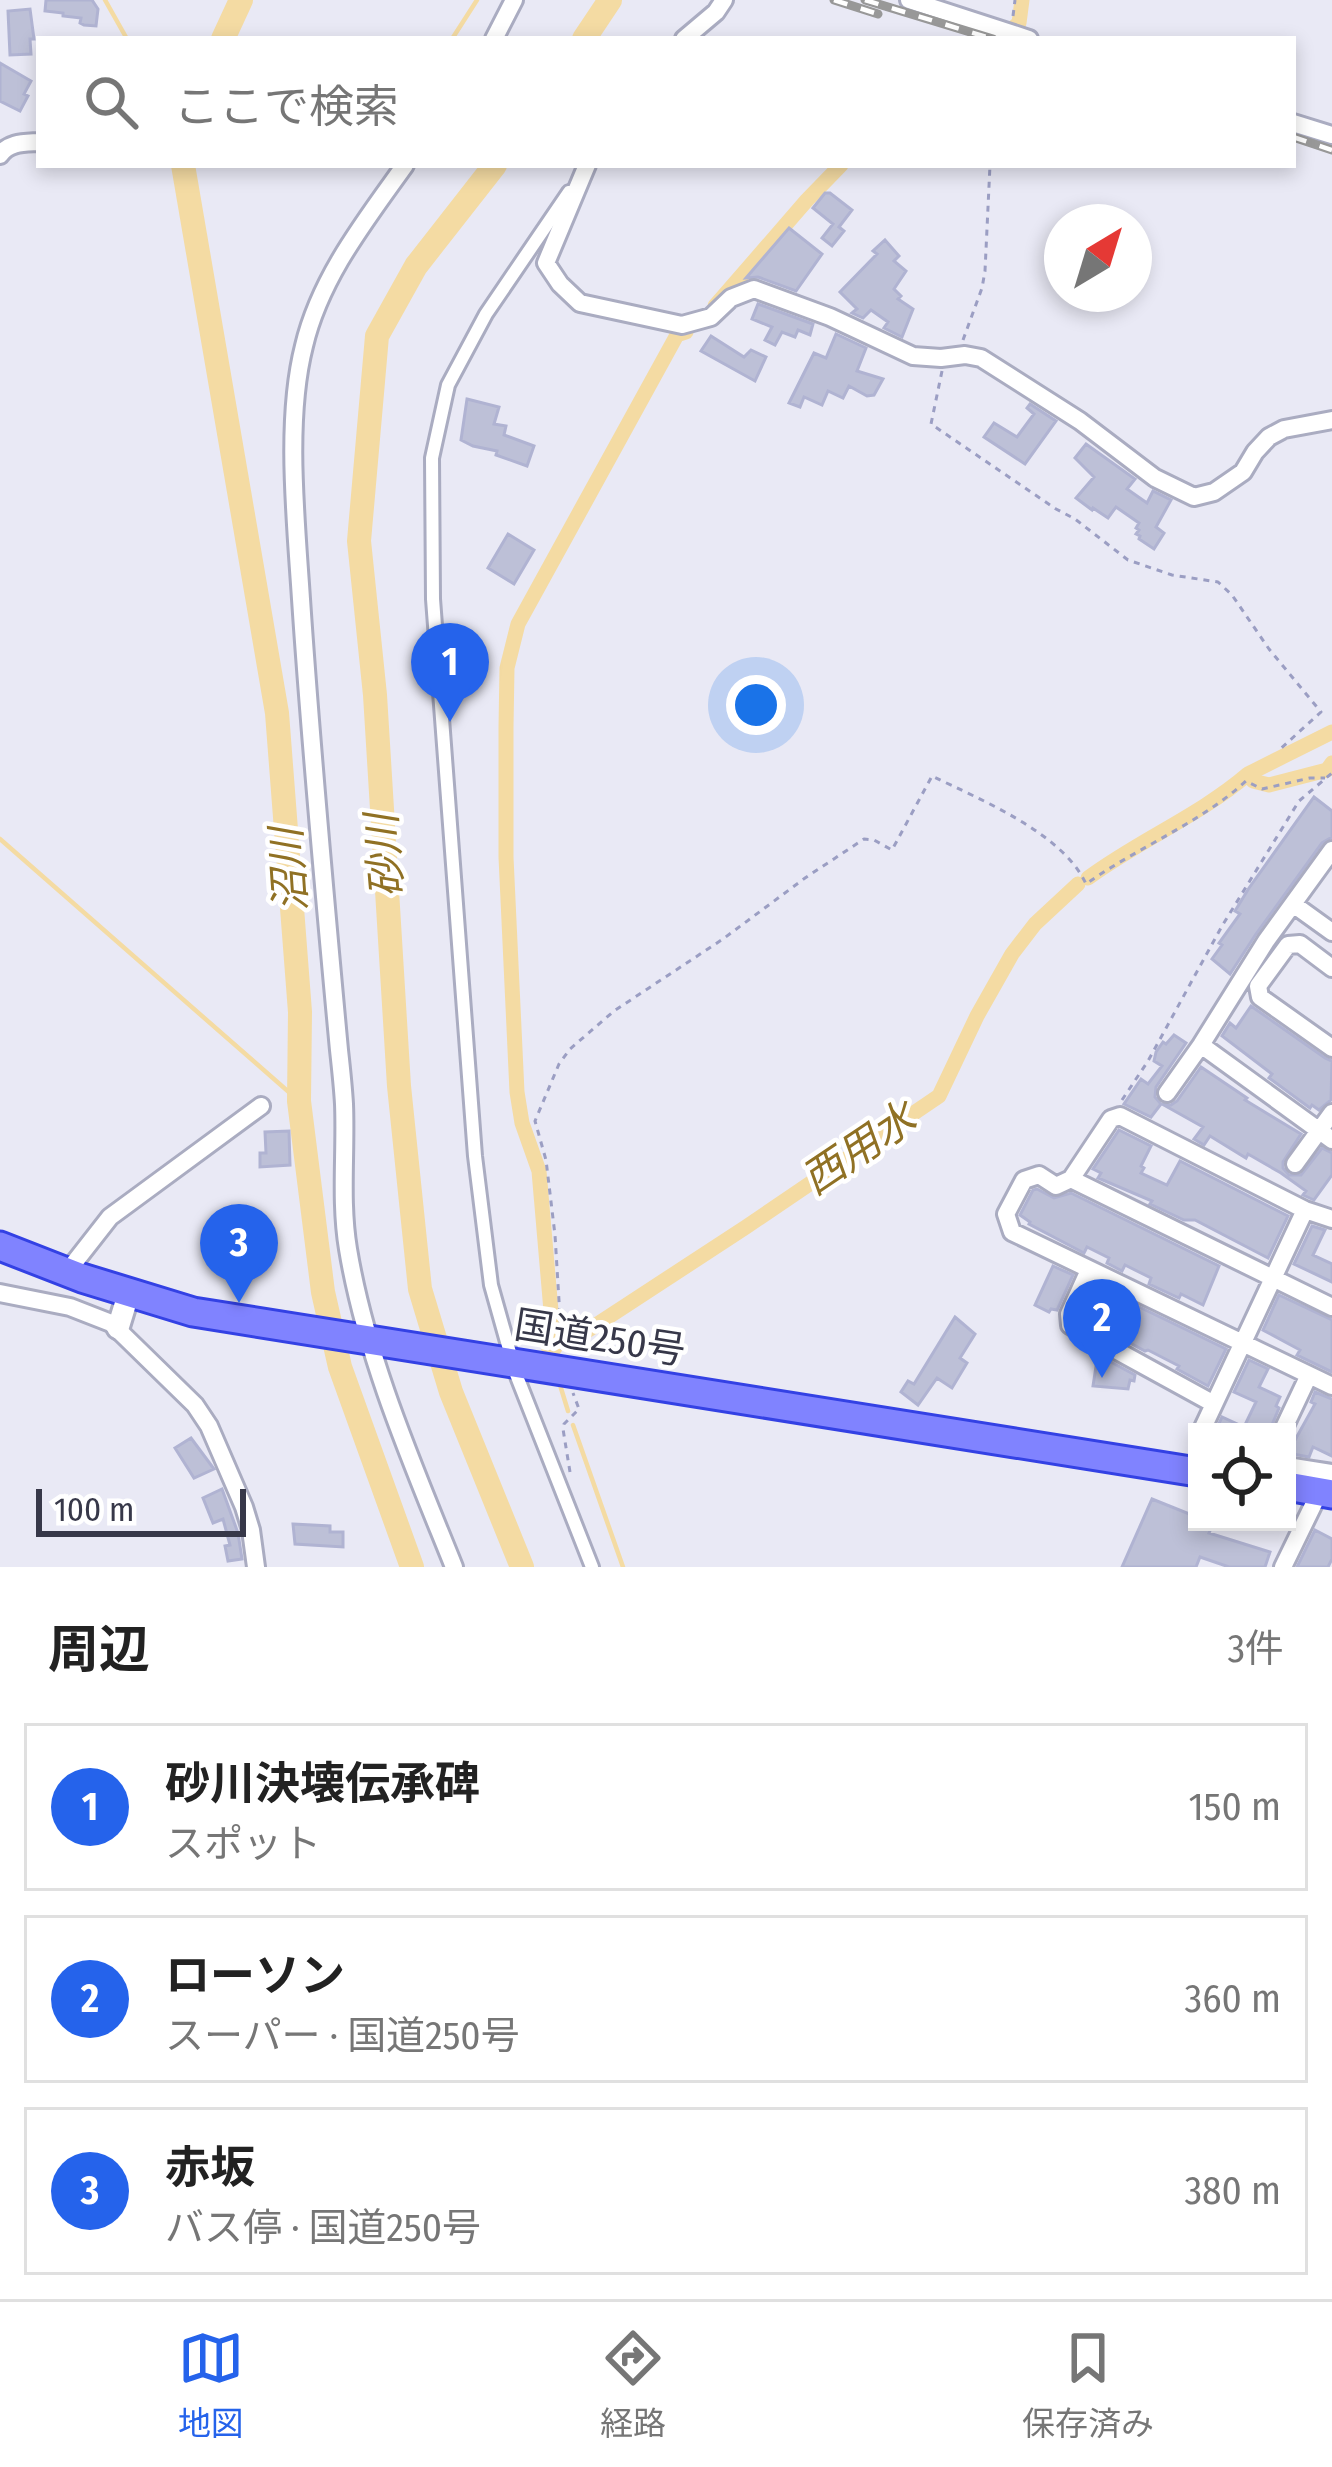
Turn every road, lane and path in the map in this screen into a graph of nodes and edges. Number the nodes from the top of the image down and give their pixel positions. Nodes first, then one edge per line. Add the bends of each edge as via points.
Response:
1 (514, 0) edge
2 (724, 0) edge
3 (908, 0) edge
4 (496, 36) edge
5 (688, 36) edge
6 (1020, 36) edge
7 (1296, 124) edge
8 (1332, 135) edge
9 (36, 142) edge
10 (0, 155) edge
11 (403, 168) edge
12 (583, 168) edge
13 (583, 168) edge
14 (991, 168) edge
15 (950, 357) junction
16 (1332, 420) edge
17 (1278, 751) dead end
18 (1332, 773) edge
19 (1325, 778) junction
20 (1332, 850) edge
21 (1293, 904) junction
22 (1332, 932) edge
23 (1332, 968) edge
24 (1201, 1045) junction
25 (1332, 1048) edge
26 (1167, 1093) dead end
27 (261, 1106) dead end
28 (1332, 1113) edge
29 (1116, 1118) junction
30 (1326, 1135) edge
31 (1295, 1164) dead end
32 (1070, 1179) junction
33 (1305, 1210) junction
34 (1332, 1220) edge
35 (0, 1246) edge
36 (1089, 1270) junction
37 (68, 1273) junction
38 (1274, 1280) junction
39 (129, 1292) junction
40 (0, 1293) edge
41 (1332, 1307) edge
42 (118, 1328) junction
43 (368, 1341) junction
44 (1243, 1343) junction
45 (564, 1358) dead end
46 (512, 1363) junction
47 (1309, 1375) junction
48 (1332, 1386) edge
49 (571, 1388) dead end
50 (1214, 1404) junction
51 (1205, 1423) edge
52 (1286, 1423) edge
53 (1296, 1470) edge
54 (1188, 1471) edge
55 (571, 1478) dead end
56 (1296, 1486) edge
57 (1328, 1486) edge
58 (256, 1567) edge
59 (454, 1567) edge
60 (592, 1567) edge
61 (1283, 1567) edge

1 - 4 street
2 - 5 street
3 - 6 street
7 - 8 street
9 - 10 street
11 - 43 street via 313,312 294,404 311,750 344,1106 342,1188
12 - 15 street via 546,263 580,302 682,325 754,289 914,356
13 - 46 street via 467,347 448,385 433,458 433,599 479,1201
14 - 15 path via 982,288
15 - 16 street via 981,358 1194,497 1243,472 1269,437
15 - 17 path via 931,424 1128,560 1218,582 1232,595 1321,712
18 - 19 path
19 - 29 path via 1299,801 1258,866
19 - 45 path via 1262,789 1246,782 1086,884 1052,842 932,776 892,850 864,839 614,1011 570,1048 535,1121 546,1160
20 - 21 street
21 - 22 street
21 - 24 street
23 - 25 street via 1300,944 1288,945 1258,986 1260,997
24 - 26 street
24 - 30 street
27 - 37 street via 110,1217
28 - 30 street
29 - 32 street
29 - 33 street
30 - 31 street
32 - 36 street via 1055,1186 1039,1175 1024,1180 1006,1214 1012,1232
32 - 38 street
33 - 34 street
33 - 38 street
35 - 37 highway, 国道250号
36 - 44 street
36 - 50 street via 1070,1325
37 - 39 highway, 国道250号
38 - 41 street
38 - 44 street
39 - 42 street
39 - 43 highway, 国道250号 via 194,1312
40 - 42 street via 70,1307
42 - 58 street via 209,1426 244,1507
43 - 46 highway, 国道250号
43 - 59 street
44 - 47 street
44 - 50 street
46 - 54 highway, 国道250号
46 - 60 street
47 - 48 street
47 - 52 street
49 - 55 path via 579,1409 563,1429
50 - 51 street
53 - 57 street
56 - 57 highway
57 - 61 street

